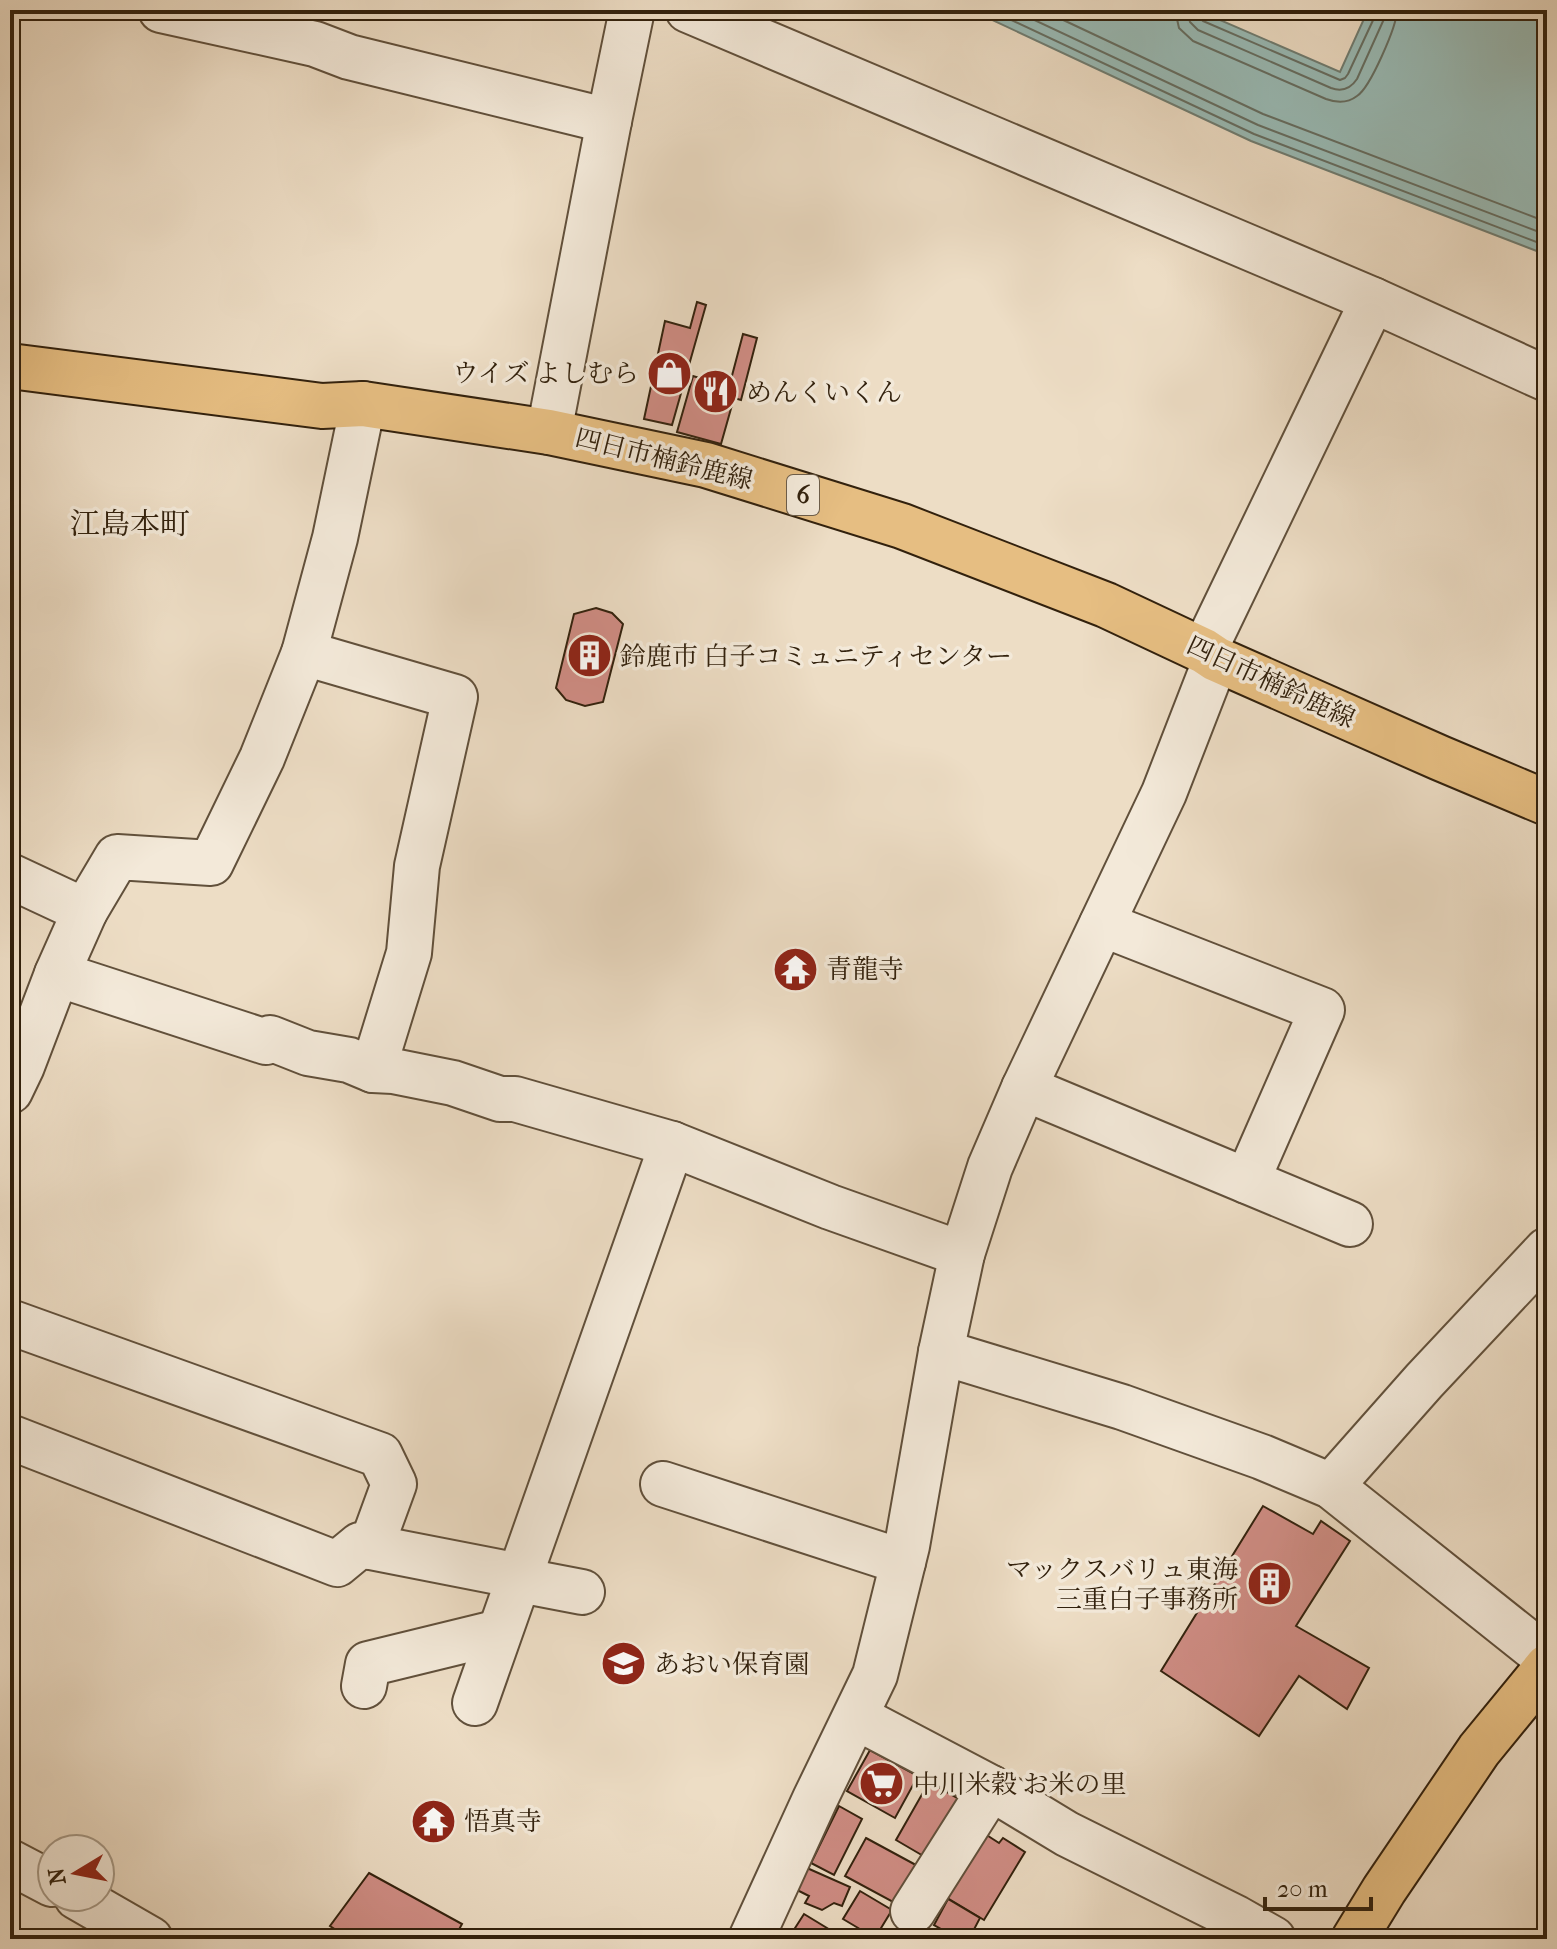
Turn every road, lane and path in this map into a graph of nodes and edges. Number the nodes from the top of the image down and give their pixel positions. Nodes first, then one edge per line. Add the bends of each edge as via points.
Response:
1 (161, 10) edge
2 (632, 10) edge
3 (688, 10) edge
4 (609, 121) junction
5 (1373, 300) junction
6 (10, 366) edge
7 (1547, 379) edge
8 (363, 404) junction
9 (549, 432) junction
10 (304, 653) junction
11 (1210, 655) junction
12 (1547, 803) edge
13 (10, 876) edge
14 (85, 911) junction
15 (1102, 924) junction
16 (57, 974) junction
17 (373, 1070) junction
18 (1024, 1088) junction
19 (10, 1091) edge
20 (672, 1144) junction
21 (1247, 1181) junction
22 (1350, 1224) dead end
23 (1547, 1250) edge
24 (962, 1254) junction
25 (10, 1322) edge
26 (941, 1352) junction
27 (10, 1437) edge
28 (663, 1484) dead end
29 (1331, 1486) junction
30 (371, 1547) junction
31 (903, 1562) junction
32 (519, 1576) junction
33 (582, 1592) dead end
34 (499, 1632) junction
35 (1547, 1658) edge
36 (1547, 1667) edge
37 (364, 1686) dead end
38 (475, 1703) dead end
39 (856, 1717) junction
40 (991, 1788) junction
41 (10, 1862) edge
42 (36, 1876) edge
43 (913, 1911) dead end
44 (105, 1913) edge
45 (150, 1939) edge
46 (751, 1939) edge
47 (1273, 1939) edge
48 (1354, 1939) edge

1 - 4 street via 315,44
2 - 4 street
3 - 5 street
4 - 9 street
5 - 7 street
5 - 11 street
6 - 8 main road, 四日市楠鈴鹿線 / 6 via 322,406
8 - 9 main road, 四日市楠鈴鹿線 / 6
8 - 10 street
9 - 11 main road, 四日市楠鈴鹿線 / 6 via 706,465 902,526 1106,605
10 - 14 street via 262,758 211,863 117,857
10 - 17 street via 455,697 417,866 409,953
11 - 12 main road, 四日市楠鈴鹿線 / 6
11 - 15 street via 1164,793
13 - 14 street
14 - 16 street
15 - 18 street
15 - 21 street via 1322,1010
16 - 17 street via 266,1042 270,1038
16 - 19 street
17 - 20 street via 453,1083
18 - 21 street
18 - 24 street via 990,1167
20 - 24 street
20 - 32 street
21 - 22 street
23 - 29 street
24 - 26 street
25 - 30 street via 380,1455 394,1484
26 - 29 street via 1122,1407
26 - 31 street
27 - 30 street via 337,1564 360,1545
28 - 31 street
29 - 35 street
30 - 32 street
31 - 39 street via 875,1675
32 - 33 street
32 - 34 street
34 - 37 street via 368,1664
34 - 38 street
36 - 48 main road via 1479,1750
39 - 40 street
39 - 46 street
40 - 43 street
40 - 47 street via 1067,1834
41 - 42 street
44 - 45 street

